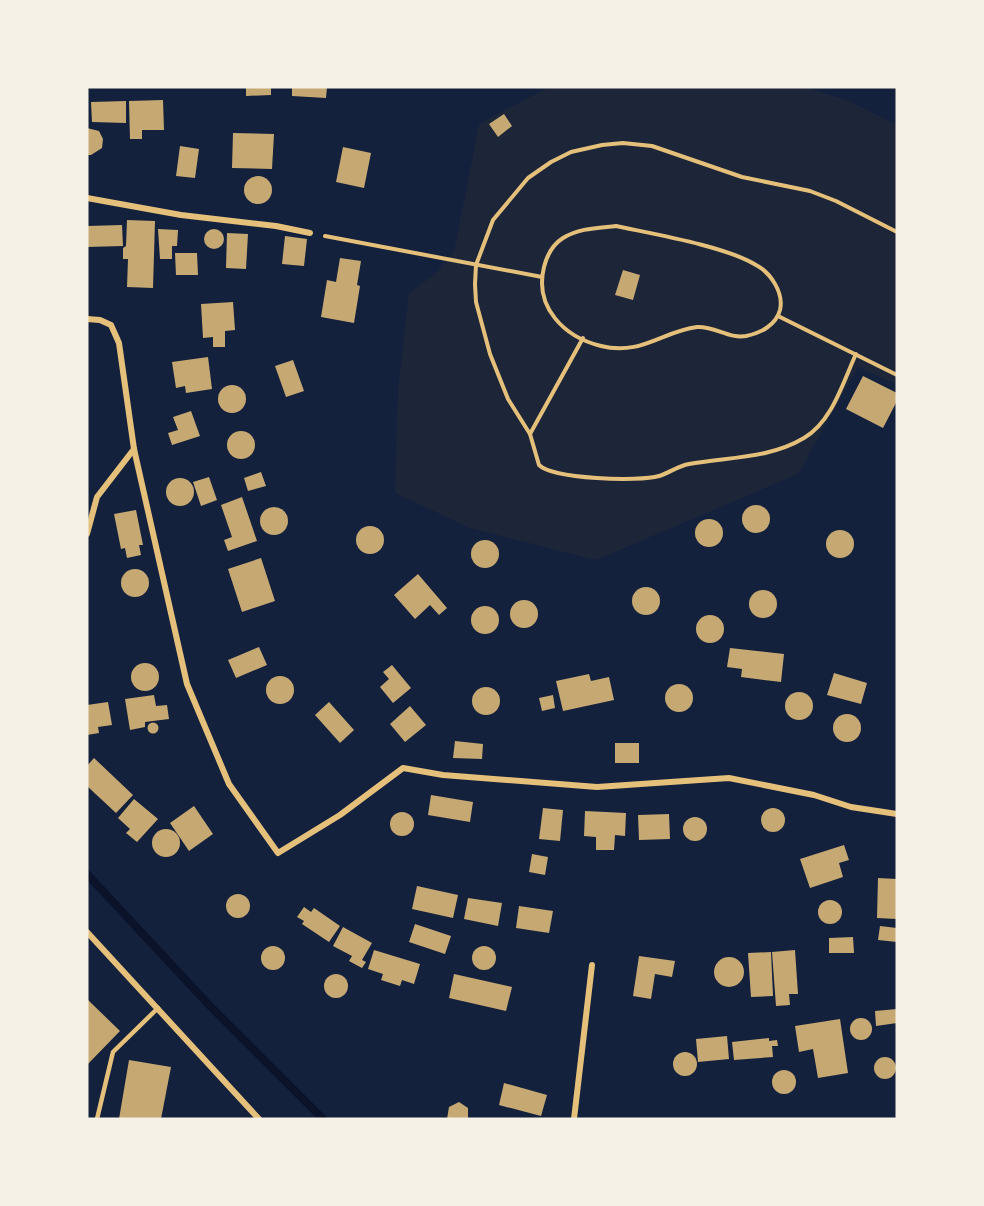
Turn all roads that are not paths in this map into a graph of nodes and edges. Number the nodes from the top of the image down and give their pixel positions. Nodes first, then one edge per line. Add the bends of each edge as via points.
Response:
1 (87, 198) edge
2 (310, 233) road end
3 (87, 319) edge
4 (134, 449) junction
5 (87, 534) edge
6 (897, 814) edge
7 (87, 932) edge
8 (592, 965) dead end
9 (158, 1008) junction
10 (97, 1119) edge
11 (259, 1119) edge
12 (574, 1119) edge

1 - 2 street
3 - 4 street via 111,325 119,343
4 - 5 street via 97,497
4 - 6 street via 187,684 229,784 278,853 340,815 403,768 443,775 597,787 729,778
7 - 9 street
8 - 12 street
9 - 10 lane via 113,1052
9 - 11 street

